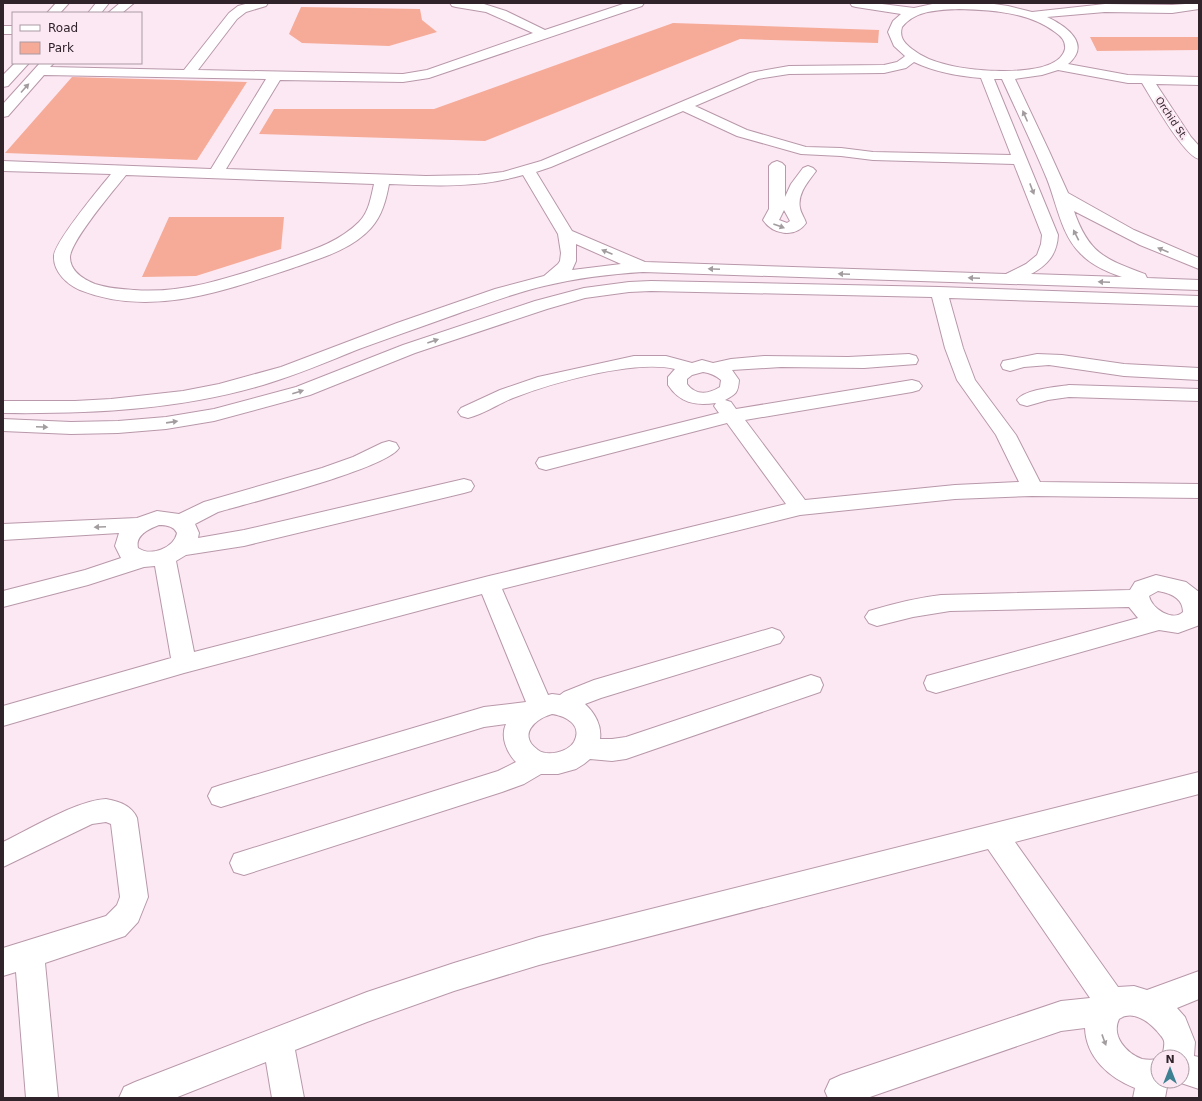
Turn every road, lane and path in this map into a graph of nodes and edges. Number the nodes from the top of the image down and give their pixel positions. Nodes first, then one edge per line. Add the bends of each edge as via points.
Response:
1 (103, 3) edge
2 (128, 3) edge
3 (262, 3) edge
4 (456, 3) edge
5 (638, 3) edge
6 (856, 3) edge
7 (959, 4) edge
8 (980, 4) edge
9 (1199, 5) edge
10 (1104, 6) edge
11 (69, 8) edge
12 (891, 10) junction
13 (56, 12) edge
14 (95, 12) edge
15 (115, 12) edge
16 (916, 12) junction
17 (1051, 18) junction
18 (902, 19) junction
19 (544, 34) junction
20 (912, 55) junction
21 (21, 64) edge
22 (932, 64) junction
23 (1061, 64) junction
24 (901, 65) junction
25 (44, 67) edge
26 (188, 74) junction
27 (986, 75) junction
28 (275, 76) junction
29 (1007, 76) junction
30 (1147, 81) junction
31 (1199, 81) edge
32 (3, 83) edge
33 (682, 106) junction
34 (3, 113) edge
35 (742, 133) junction
36 (805, 151) junction
37 (1199, 155) edge
38 (873, 156) junction
39 (562, 157) junction
40 (770, 160) junction
41 (1021, 160) junction
42 (3, 166) edge
43 (825, 166) dead end
44 (122, 170) junction
45 (527, 170) junction
46 (808, 171) junction
47 (216, 173) junction
48 (383, 179) junction
49 (548, 185) junction
50 (1061, 196) junction
51 (566, 234) junction
52 (1199, 264) edge
53 (643, 267) junction
54 (550, 279) junction
55 (1008, 279) junction
56 (1155, 283) junction
57 (1199, 285) edge
58 (939, 292) junction
59 (1199, 301) edge
60 (392, 331) junction
61 (409, 349) junction
62 (324, 357) junction
63 (909, 360) dead end
64 (1010, 365) dead end
65 (689, 368) junction
66 (714, 368) junction
67 (1199, 374) edge
68 (344, 375) junction
69 (912, 386) dead end
70 (1199, 394) edge
71 (717, 397) junction
72 (1027, 400) dead end
73 (3, 407) edge
74 (468, 412) dead end
75 (732, 416) junction
76 (3, 426) edge
77 (389, 448) dead end
78 (546, 463) dead end
79 (464, 486) dead end
80 (1032, 489) junction
81 (1199, 491) edge
82 (800, 508) junction
83 (182, 522) junction
84 (139, 525) junction
85 (3, 532) edge
86 (162, 555) junction
87 (489, 584) junction
88 (1137, 598) junction
89 (3, 599) edge
90 (877, 616) dead end
91 (1195, 616) edge
92 (1160, 621) junction
93 (772, 637) dead end
94 (184, 664) junction
95 (936, 683) dead end
96 (811, 685) dead end
97 (544, 708) junction
98 (3, 716) edge
99 (584, 748) junction
100 (539, 762) junction
101 (1199, 782) edge
102 (221, 796) dead end
103 (995, 836) junction
104 (3, 855) edge
105 (244, 863) dead end
106 (16, 958) edge
107 (1199, 985) edge
108 (1150, 1006) junction
109 (1108, 1009) junction
110 (278, 1043) junction
111 (1178, 1049) edge
112 (1150, 1081) edge
113 (841, 1091) dead end
114 (42, 1098) edge
115 (135, 1098) edge
116 (288, 1098) edge

1 - 14 street
2 - 15 street
3 - 26 street via 242,9 233,16
4 - 19 street via 495,10
5 - 19 street
6 - 12 street
7 - 8 street
7 - 16 street
8 - 17 street
9 - 10 street via 1172,9
10 - 17 street
11 - 13 street
12 - 16 street
12 - 18 street
16 - 18 street
17 - 23 street via 1070,41 1072,48 1070,55
18 - 20 street via 895,27 894,36 900,46
19 - 28 street via 441,70 416,76
20 - 22 street
20 - 24 street
21 - 32 street
22 - 24 street
22 - 27 street via 955,71
23 - 29 street via 1038,72
23 - 30 street via 1089,72
24 - 33 street via 884,69 771,72 741,81
25 - 26 street
34 -> 25 street
26 - 28 street
27 - 29 street
27 - 41 street
28 - 47 street
50 -> 29 street
30 - 31 street
30 - 37 street, Orchid St. via 1186,140
33 - 35 street
33 - 39 street
35 - 36 street
35 - 40 street
36 - 38 street
36 - 40 street via 786,150 779,152
36 - 46 street via 820,160 818,167
38 - 41 street
38 - 43 street
39 - 45 street
39 - 49 street
40 - 46 street via 791,171
40 -> 46 street via 785,209
41 -> 55 street via 1050,235 1050,245 1046,255 1037,264
42 - 44 street
44 - 47 street
44 - 48 street via 69,240 62,254 64,268 74,280 93,288 116,294 142,296 191,294 224,286 329,249 364,226 375,212
45 - 48 street via 478,180
45 - 49 street
47 - 48 street
49 - 51 street
52 -> 50 street via 1124,233
56 -> 50 street via 1110,266 1081,245
53 -> 51 street
51 - 54 street via 570,253 568,261 565,267
53 - 54 street
55 -> 53 street
54 - 60 street via 515,288
56 -> 55 street
56 - 57 street
58 - 59 street
61 -> 58 street via 541,305 584,293 606,290 651,286
58 - 80 street via 966,380 1010,441
60 - 61 street via 389,337 392,343
60 - 62 street
61 - 68 street
62 - 68 street via 340,363
62 - 73 street via 240,385 139,403
63 - 66 street via 851,363 753,361
64 - 67 street via 1041,359 1114,369
65 - 66 street
65 - 71 street via 681,372 677,378 676,384 680,390 696,398
65 - 74 street via 660,360 626,363 521,388
66 - 71 street via 727,375 731,385 729,390
76 -> 68 street via 71,428 173,422 259,404
69 - 75 street
70 - 72 street via 1069,391
71 - 75 street
75 - 78 street
75 - 82 street
77 - 83 street via 329,473 211,507
79 - 86 street
80 - 81 street via 1122,488
80 - 82 street via 955,492
82 - 87 street
83 - 84 street via 157,518
83 - 86 street via 188,534 186,541
84 -> 85 street
84 - 86 street via 127,538 125,545 128,551 134,556
86 - 89 street
86 - 94 street
87 - 94 street
87 - 97 street
88 - 90 street via 942,603 906,608
88 - 91 street via 1139,590 1146,585 1168,584 1189,596
88 - 92 street via 1140,607
91 - 92 street via 1175,624
92 - 95 street
93 - 97 street via 594,690
94 - 98 street
96 - 99 street via 626,748
97 - 99 street via 575,710 583,718 588,728
97 - 100 street via 520,720 516,730 520,750 528,758
97 - 102 street via 484,717
99 - 100 street via 565,762
100 - 105 street via 515,776
101 - 103 street
103 - 109 street
103 - 110 street via 539,951 367,1007
104 - 106 street via 87,814 102,810 115,811 124,818 134,897 128,913 115,927
106 - 114 street
107 - 108 street
108 - 109 street via 1137,1001 1124,1001
108 - 111 street via 1163,1015 1173,1027 1179,1040
109 -> 112 street via 1100,1027 1103,1041 1123,1066
109 - 113 street via 1061,1016
110 - 115 street
110 - 116 street

